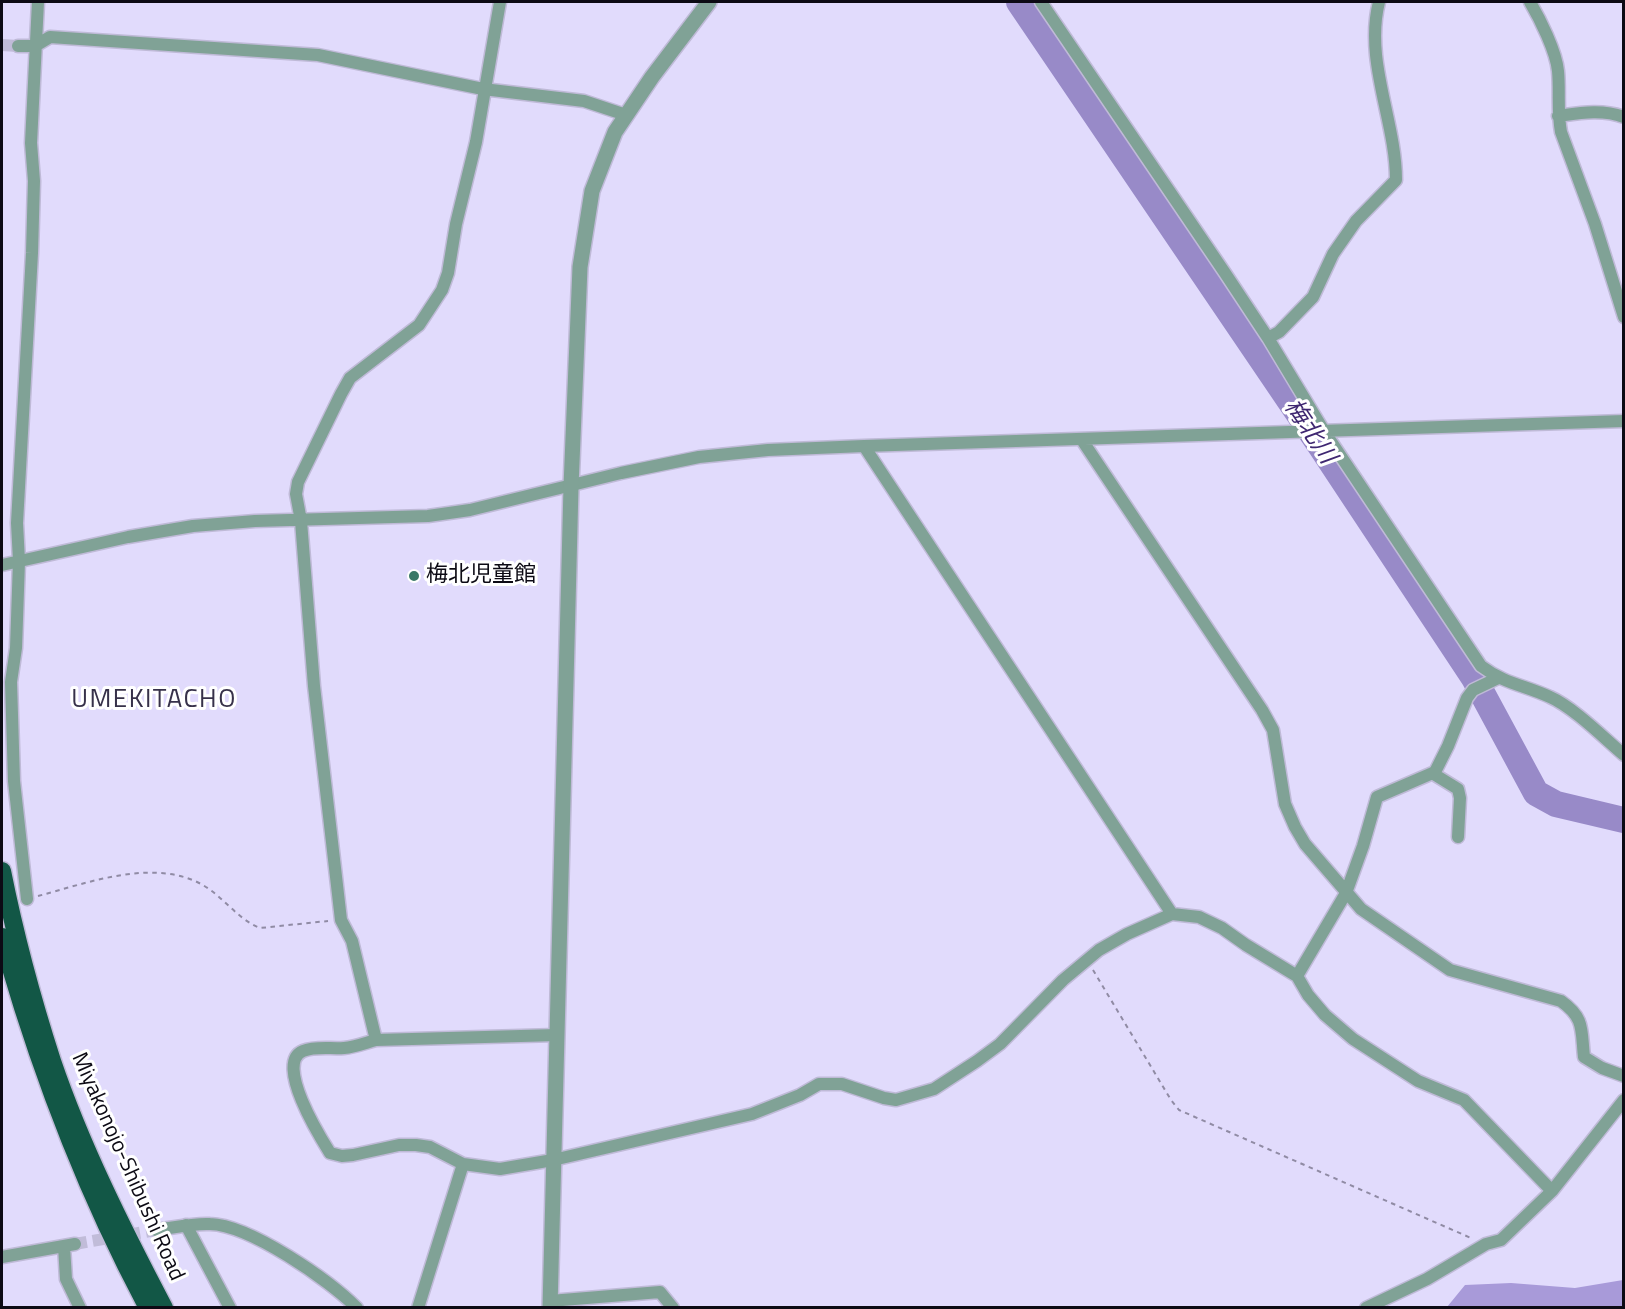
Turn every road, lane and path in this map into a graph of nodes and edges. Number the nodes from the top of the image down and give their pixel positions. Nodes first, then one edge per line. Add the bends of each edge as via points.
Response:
1 (38, 2) edge
2 (500, 2) edge
3 (709, 2) edge
4 (1041, 2) edge
5 (1379, 2) edge
6 (1530, 2) edge
7 (18, 46) tunnel mouth
8 (35, 46) junction
9 (483, 89) junction
10 (626, 115) junction
11 (1558, 116) junction
12 (1623, 117) edge
13 (1623, 317) edge
14 (1268, 338) junction
15 (1623, 421) edge
16 (1324, 431) junction
17 (1082, 440) junction
18 (864, 446) junction
19 (571, 486) junction
20 (301, 520) junction
21 (19, 561) junction
22 (2, 565) edge
23 (1493, 680) junction
24 (1623, 755) edge
25 (1432, 773) junction
26 (1458, 837) dead end
27 (2, 871) edge
28 (1346, 893) junction
29 (27, 899) joint
30 (1172, 914) junction
31 (341, 920) junction
32 (2, 937) edge
33 (1087, 960) junction
34 (1297, 976) junction
35 (557, 1035) junction
36 (376, 1040) junction
37 (1623, 1076) edge
38 (1623, 1100) edge
39 (553, 1160) junction
40 (463, 1164) junction
41 (1552, 1191) junction
42 (186, 1226) junction
43 (156, 1230) tunnel mouth
44 (1486, 1244) junction
45 (2, 1257) edge
46 (550, 1304) edge
47 (80, 1308) edge
48 (148, 1308) edge
49 (164, 1308) edge
50 (230, 1308) edge
51 (357, 1308) edge
52 (418, 1308) edge
53 (673, 1308) edge
54 (1366, 1308) edge

1 - 8 street
2 - 9 street
3 - 10 street
4 - 14 street
5 - 14 street via 1375,17 1378,81 1396,180 1356,221 1333,254 1313,297
6 - 11 street via 1558,69
7 - 8 street
8 - 9 street via 50,37 318,55
8 - 21 street via 32,253 17,523
9 - 10 street via 584,101
9 - 20 street via 476,142 442,290 419,325 350,378 340,394 298,482
10 - 19 street via 615,132 592,191 585,227
11 - 12 street via 1606,112
11 - 13 street
14 - 16 street
15 - 16 street
16 - 17 street
16 - 23 street
17 - 18 street
17 - 28 street via 1262,710 1273,730 1285,804 1295,827
18 - 19 street via 699,457
18 - 30 street
19 - 20 street via 428,516
19 - 35 street
20 - 21 street via 193,526
20 - 31 street via 314,686
21 - 22 street
21 - 29 street via 11,682 14,781
23 - 24 street via 1551,697
23 - 25 street via 1473,690 1467,698 1448,746
25 - 26 street via 1458,789
25 - 28 street via 1377,796
27 - 49 highway, Miyakonojo-Shibushi Road via 14,930 53,1063 112,1204
28 - 34 street
28 - 37 street via 1361,909 1450,970 1562,1001 1576,1012 1584,1057
29 - 31 path via 114,876 144,873 198,882 218,894 249,924 260,928
30 - 33 street via 1126,934
30 - 34 street via 1199,917 1222,928
31 - 36 street via 352,941
32 - 48 highway, Miyakonojo-Shibushi Road via 51,1095
33 - 39 street via 1000,1044 934,1089 896,1100 842,1084 819,1084 752,1114
33 - 44 path via 1179,1110
34 - 41 street via 1325,1015 1353,1039 1418,1081 1464,1100
35 - 36 street
35 - 39 street
36 - 40 street via 305,1050 294,1060 299,1095 330,1154 353,1155 416,1145 430,1147
38 - 41 street
39 - 40 street via 500,1169
39 - 46 street
40 - 52 street
41 - 44 street via 1501,1240
42 - 43 street
42 - 50 street
42 - 51 street via 212,1224 277,1249 340,1291
44 - 54 street via 1427,1279
45 - 47 street via 69,1245 66,1279
46 - 53 street via 660,1292

